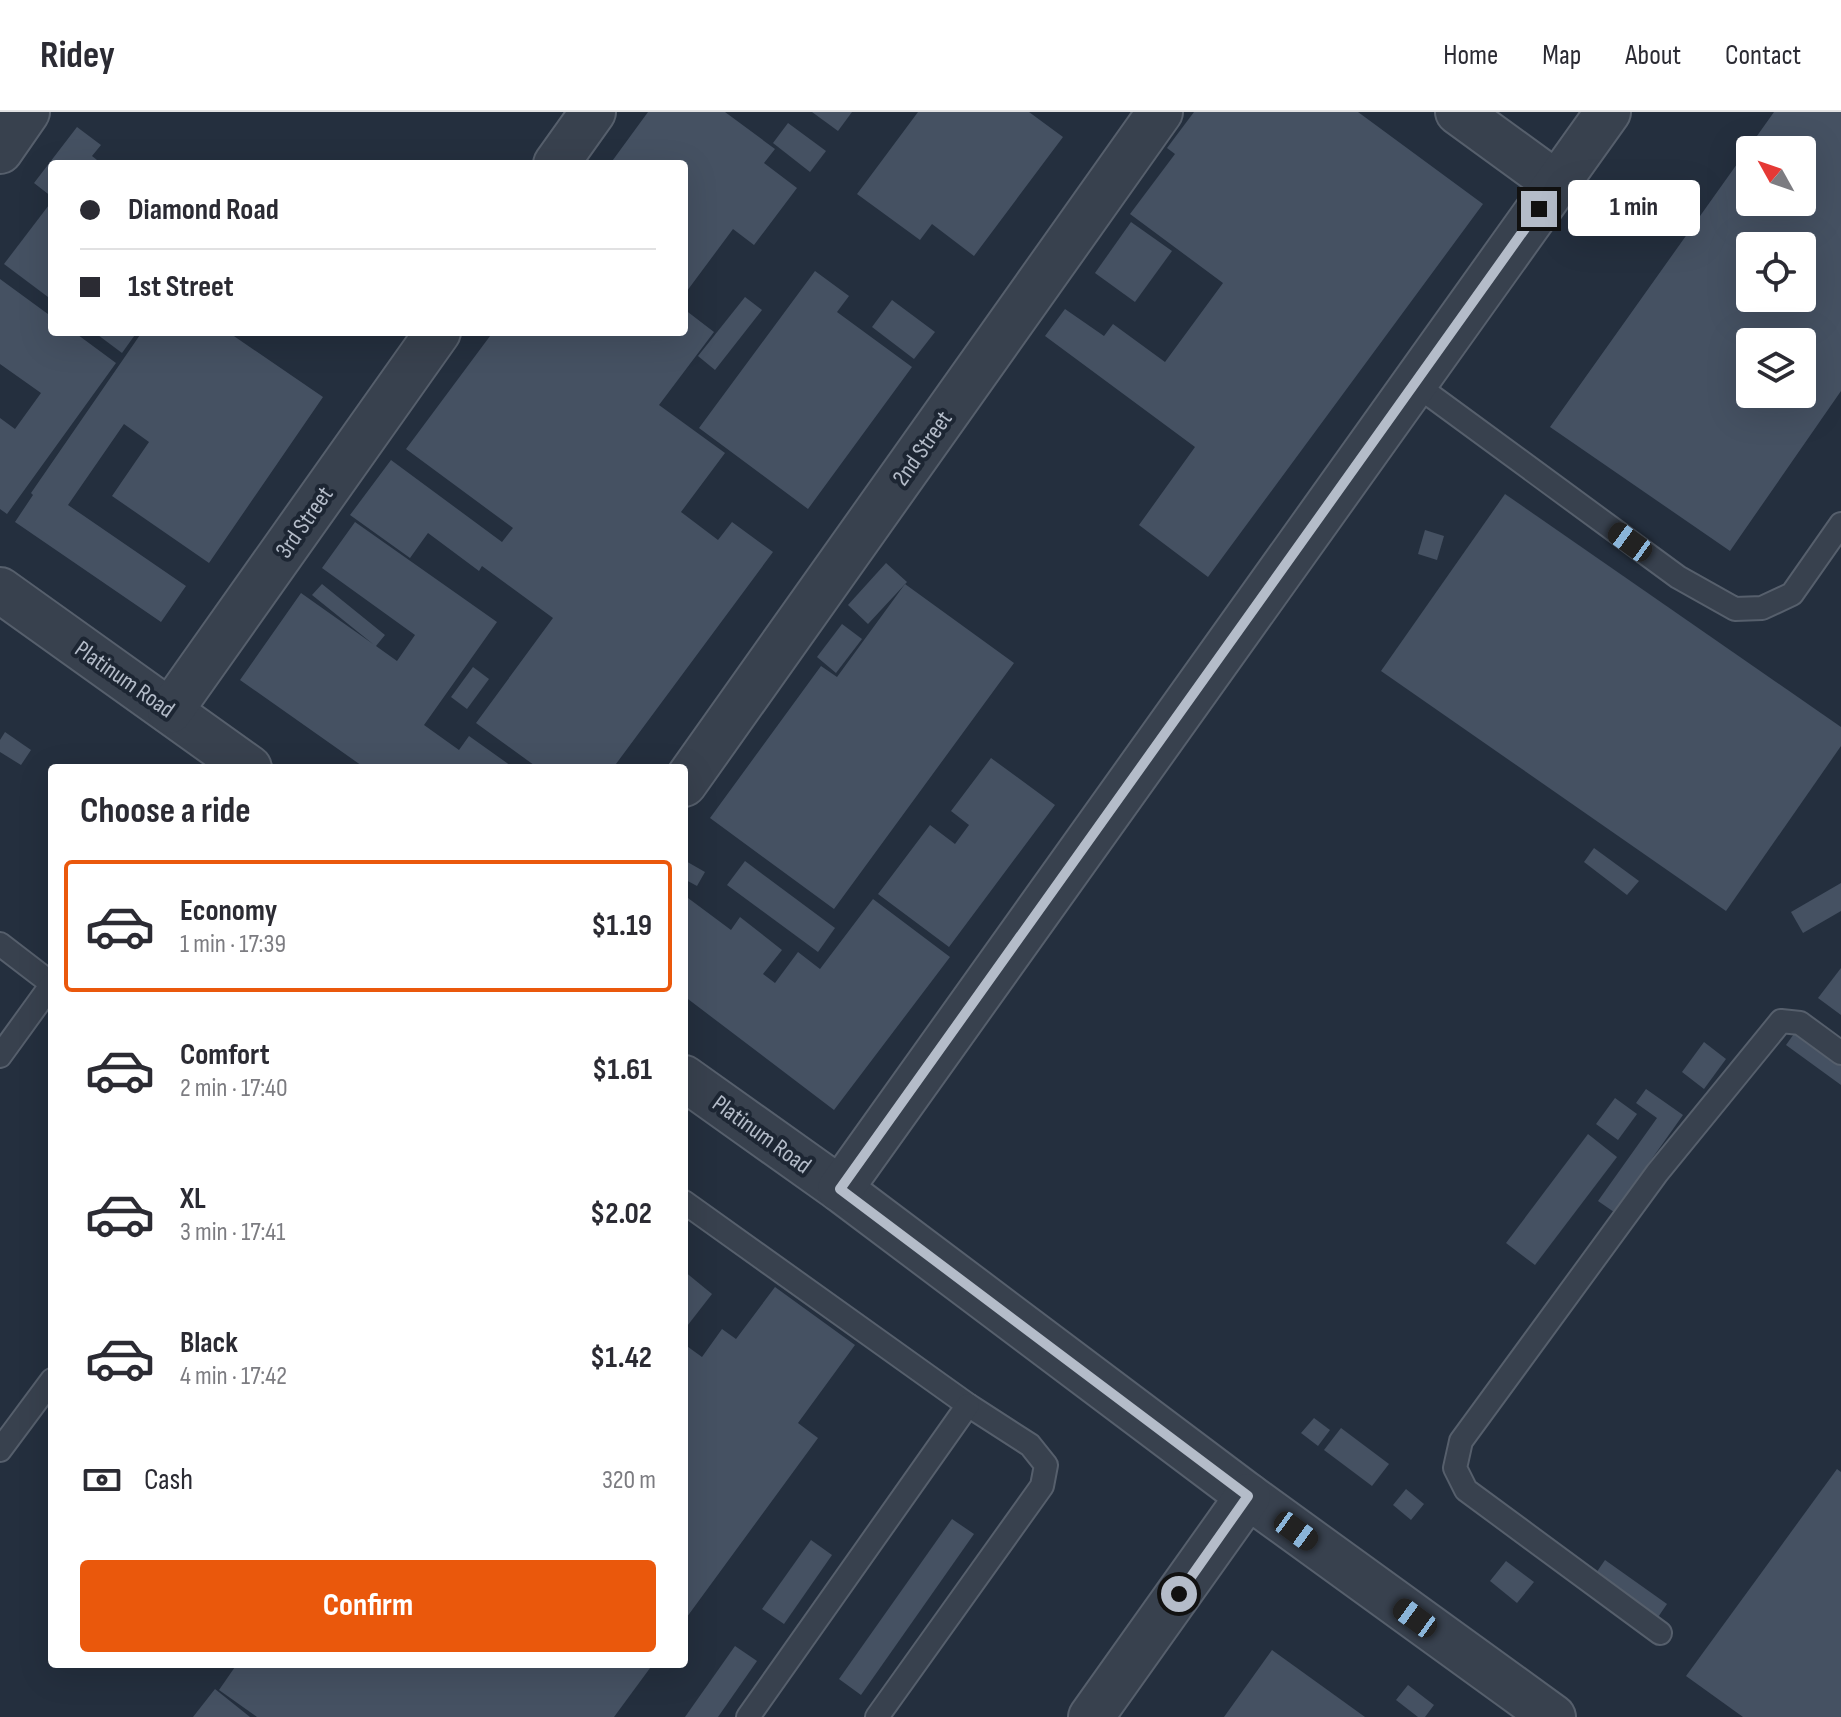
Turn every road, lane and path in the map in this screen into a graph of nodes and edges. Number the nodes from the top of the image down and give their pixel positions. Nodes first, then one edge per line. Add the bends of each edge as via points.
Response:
1 (27, 112) edge
2 (593, 112) edge
3 (1160, 112) edge
4 (1458, 112) edge
5 (1608, 112) edge
6 (0, 151) edge
7 (559, 160) edge
8 (1557, 184) junction
9 (435, 336) edge
10 (1415, 384) junction
11 (1841, 524) edge
12 (0, 590) edge
13 (170, 711) junction
14 (243, 764) edge
15 (688, 778) edge
16 (0, 944) edge
17 (48, 981) edge
18 (48, 990) edge
19 (1841, 1053) edge
20 (0, 1056) edge
21 (688, 1081) edge
22 (840, 1189) junction
23 (688, 1205) edge
24 (48, 1385) edge
25 (968, 1405) junction
26 (0, 1450) edge
27 (1248, 1496) junction
28 (1660, 1633) dead end
29 (748, 1717) edge
30 (877, 1717) edge
31 (1091, 1717) edge
32 (1553, 1717) edge

1 - 6 street
2 - 7 street
3 - 15 street, 2nd Street
4 - 8 street
5 - 8 street
8 - 10 street
9 - 13 street, 3rd Street
10 - 11 lane via 1678,577 1735,609 1762,608 1792,594
10 - 22 street
12 - 13 street, Platinum Road
13 - 14 street, Platinum Road
16 - 17 lane
18 - 20 lane
19 - 28 lane via 1800,1023 1781,1021 1657,1173 1461,1441 1455,1468 1466,1490
21 - 22 street, Platinum Road
22 - 27 street, Platinum Road
23 - 25 lane
24 - 26 lane
25 - 29 lane
25 - 30 lane via 1030,1445 1046,1465 1042,1486
27 - 31 street
27 - 32 street, Platinum Road

